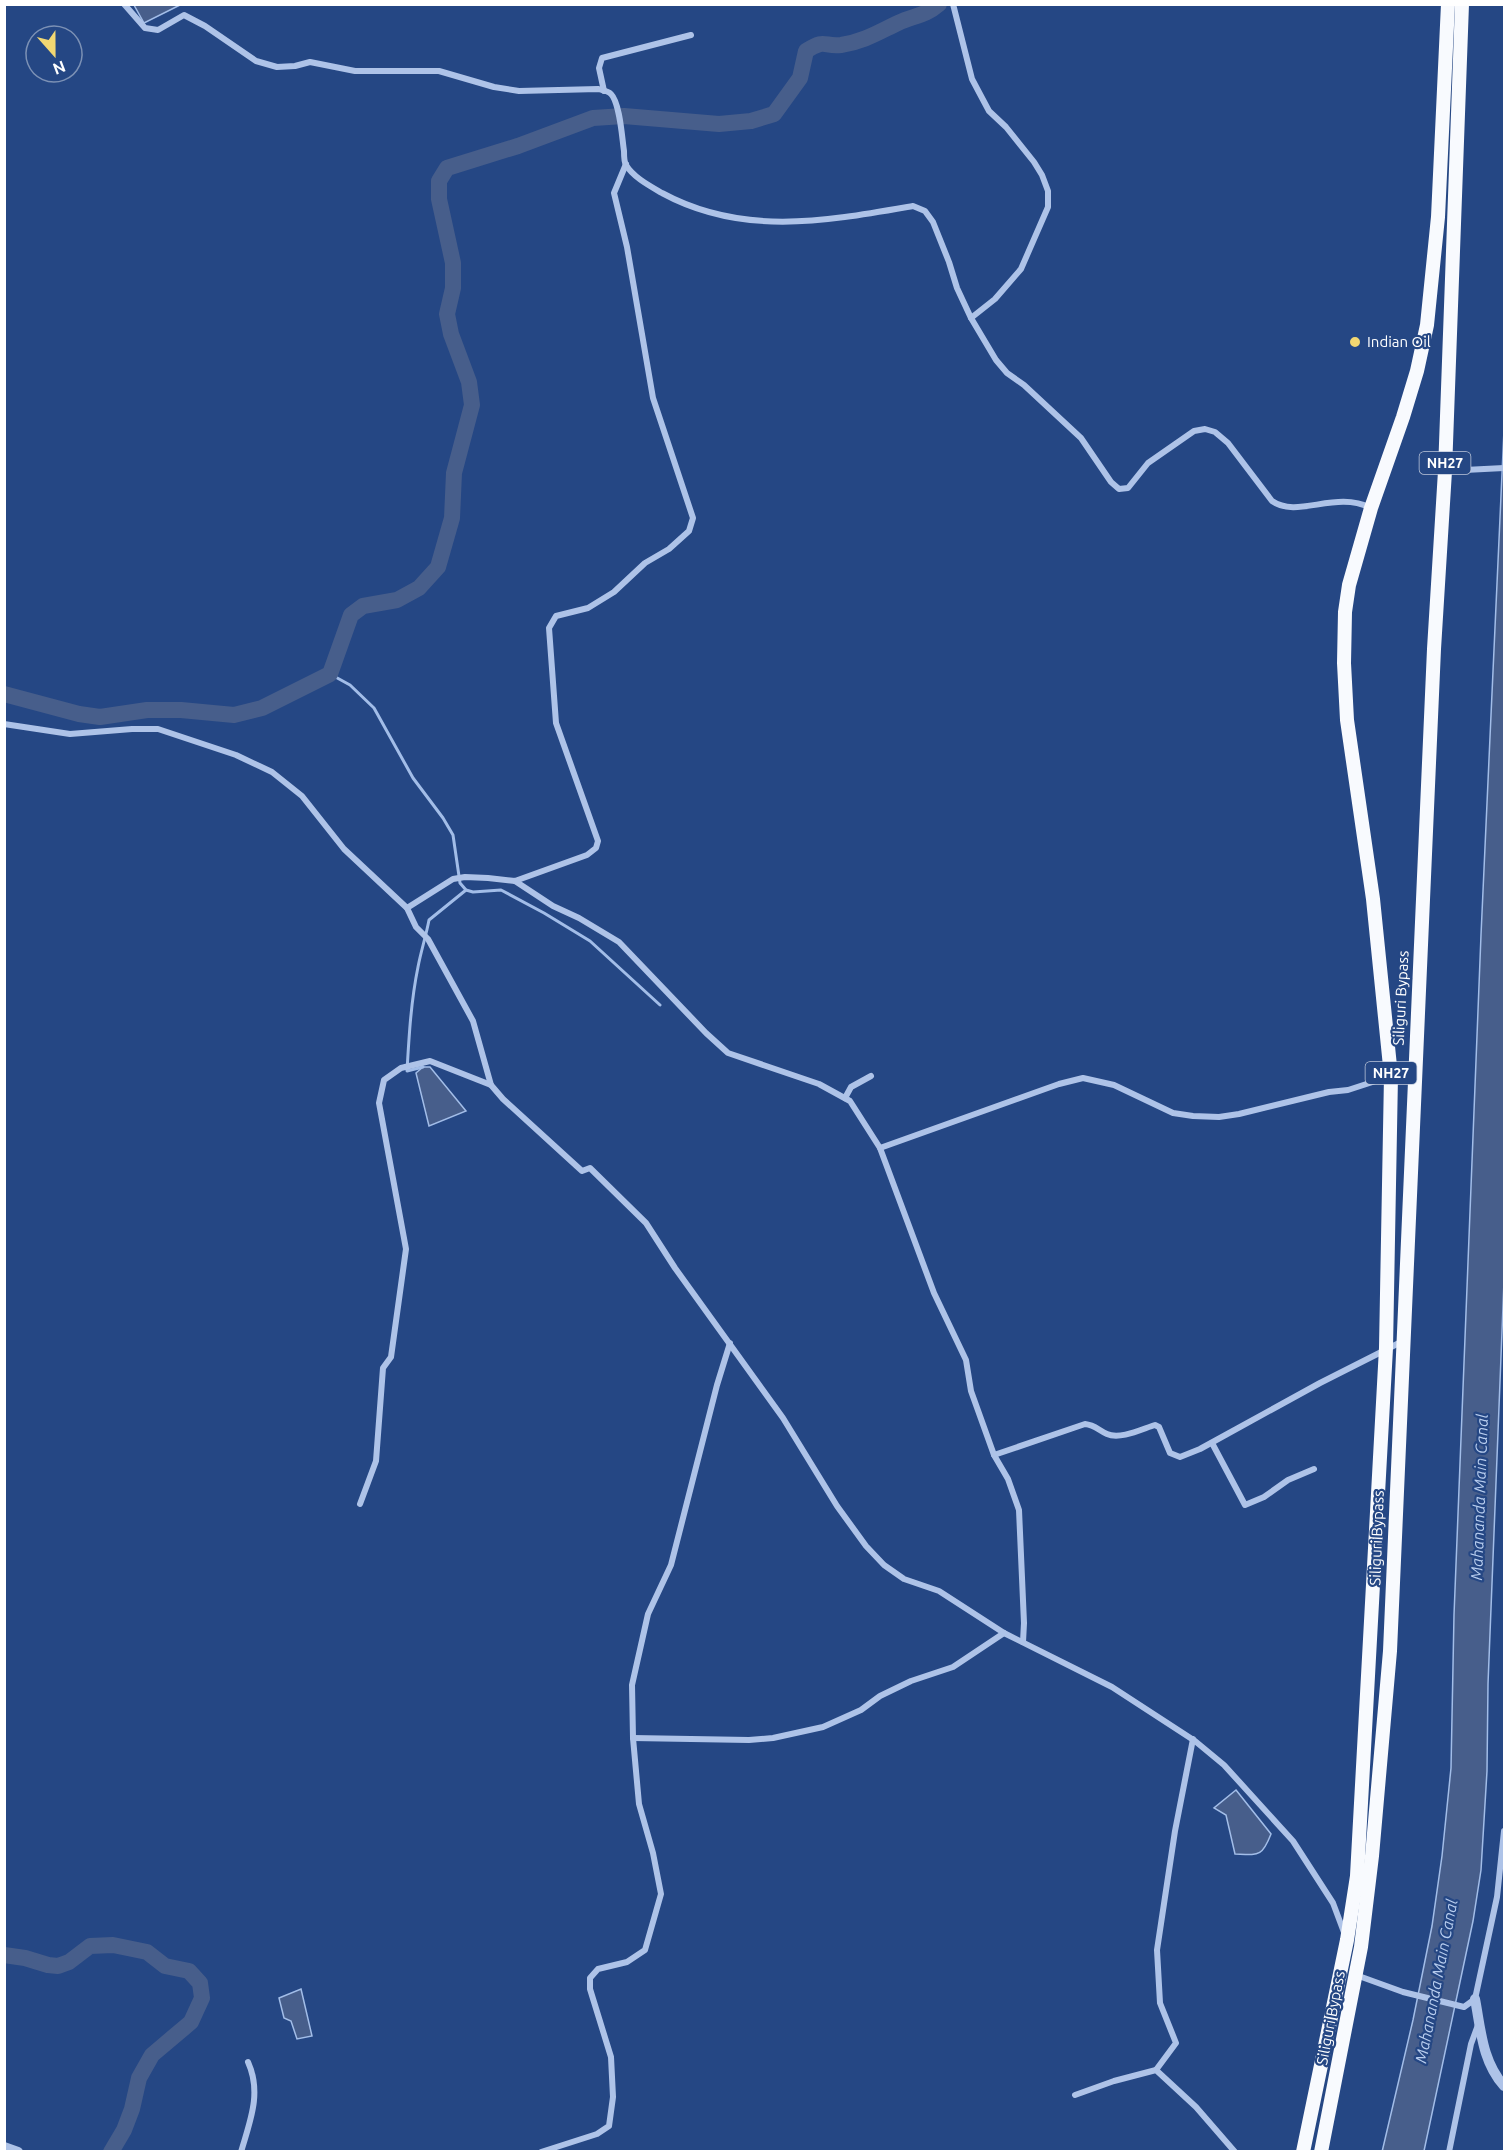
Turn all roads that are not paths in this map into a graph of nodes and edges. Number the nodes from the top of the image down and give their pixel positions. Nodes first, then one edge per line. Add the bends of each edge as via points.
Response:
1 (124, 4) edge
2 (953, 4) edge
3 (1448, 4) edge
4 (1462, 4) edge
5 (691, 35) dead end
6 (604, 91) junction
7 (626, 164) junction
8 (971, 318) junction
9 (1504, 468) edge
10 (1445, 471) junction
11 (1371, 508) junction
12 (4, 724) edge
13 (515, 881) junction
14 (407, 908) junction
15 (1414, 1065) junction
16 (871, 1076) dead end
17 (1391, 1076) junction
18 (491, 1085) junction
19 (844, 1098) junction
20 (880, 1148) junction
21 (1404, 1341) junction
22 (730, 1343) junction
23 (1386, 1348) junction
24 (1212, 1443) junction
25 (994, 1455) junction
26 (1314, 1469) dead end
27 (360, 1504) dead end
28 (1004, 1633) junction
29 (1023, 1642) junction
30 (633, 1738) junction
31 (1193, 1739) junction
32 (1504, 1831) edge
33 (1347, 1940) junction
34 (1361, 1947) junction
35 (1356, 1975) junction
36 (1475, 1999) junction
37 (1479, 2021) junction
38 (248, 2062) dead end
39 (1156, 2070) junction
40 (1504, 2086) edge
41 (1075, 2095) dead end
42 (4, 2147) edge
43 (18, 2151) edge
44 (242, 2151) edge
45 (541, 2151) edge
46 (1235, 2151) edge
47 (1303, 2151) edge
48 (1321, 2151) edge
49 (1449, 2151) edge

1 - 6 street via 145,28 158,30 184,15 256,61 277,67 310,62 355,70 439,71 519,91
2 - 8 street via 972,79 990,111 1034,162 1048,191 1048,207 1022,269
3 - 11 highway, NH27 via 1438,217 1427,325 1403,417
4 - 10 highway, NH27
5 - 6 street via 602,58 599,68
6 - 7 street via 616,102
7 - 8 street via 647,185 680,203 742,220 798,222 913,206 925,211 933,222
7 - 13 street via 614,193 653,398 693,518 689,531 614,592 588,608 556,616 549,628 556,723 598,842 587,855
8 - 11 street via 1007,373 1082,438 1119,489 1128,488 1148,463 1194,431 1205,429 1228,443 1278,506 1295,508 1348,501
9 - 10 street
10 - 15 highway, Siliguri Bypass / NH27
11 - 17 highway, NH27 via 1345,612 1344,663 1347,720 1373,899
12 - 14 street via 70,734 158,729 236,755 272,772 302,796 344,849
13 - 14 street via 453,879
13 - 19 street via 619,942 728,1053 819,1084
14 - 18 street via 472,1021
15 - 17 street
15 - 21 highway, Siliguri Bypass / NH27
16 - 19 street via 851,1087
17 - 20 street via 1348,1090 1219,1117 1173,1113 1114,1085 1083,1078
17 - 23 highway, NH27
18 - 22 street via 582,1171 590,1168 645,1223
18 - 27 street via 430,1061 401,1068 384,1080 379,1103 405,1249 391,1357 382,1368 376,1461
19 - 20 street via 850,1101
20 - 25 street via 934,1293 966,1360 971,1391
21 - 23 street
21 - 34 highway, Siliguri Bypass / NH27 via 1390,1651
22 - 28 street via 866,1546 904,1579 939,1592
22 - 30 street via 671,1565 648,1614 632,1685
23 - 24 street
23 - 33 highway, NH27 via 1357,1876
24 - 25 street via 1180,1457 1170,1453 1155,1425 1109,1435 1085,1424
24 - 26 street via 1245,1505
25 - 29 street via 1019,1510
28 - 29 street
28 - 30 street via 953,1667 911,1680 823,1727 749,1740
29 - 31 street via 1112,1687
30 - 45 street via 639,1804 661,1894 645,1950 627,1962 598,1969 590,1978 611,2057 613,2097 609,2126 597,2134
31 - 33 street via 1224,1764 1293,1841 1333,1903
31 - 39 street via 1156,1950 1160,2003 1176,2043
32 - 36 street via 1497,1897
33 - 34 street
33 - 47 highway, NH27
34 - 35 highway, Siliguri Bypass / NH27
35 - 36 street via 1402,1992 1464,2007
35 - 48 highway, Siliguri Bypass / NH27
36 - 37 street
37 - 40 street via 1485,2055
37 - 49 street
38 - 44 street via 255,2076 255,2103
39 - 41 street
39 - 46 street
42 - 43 street

